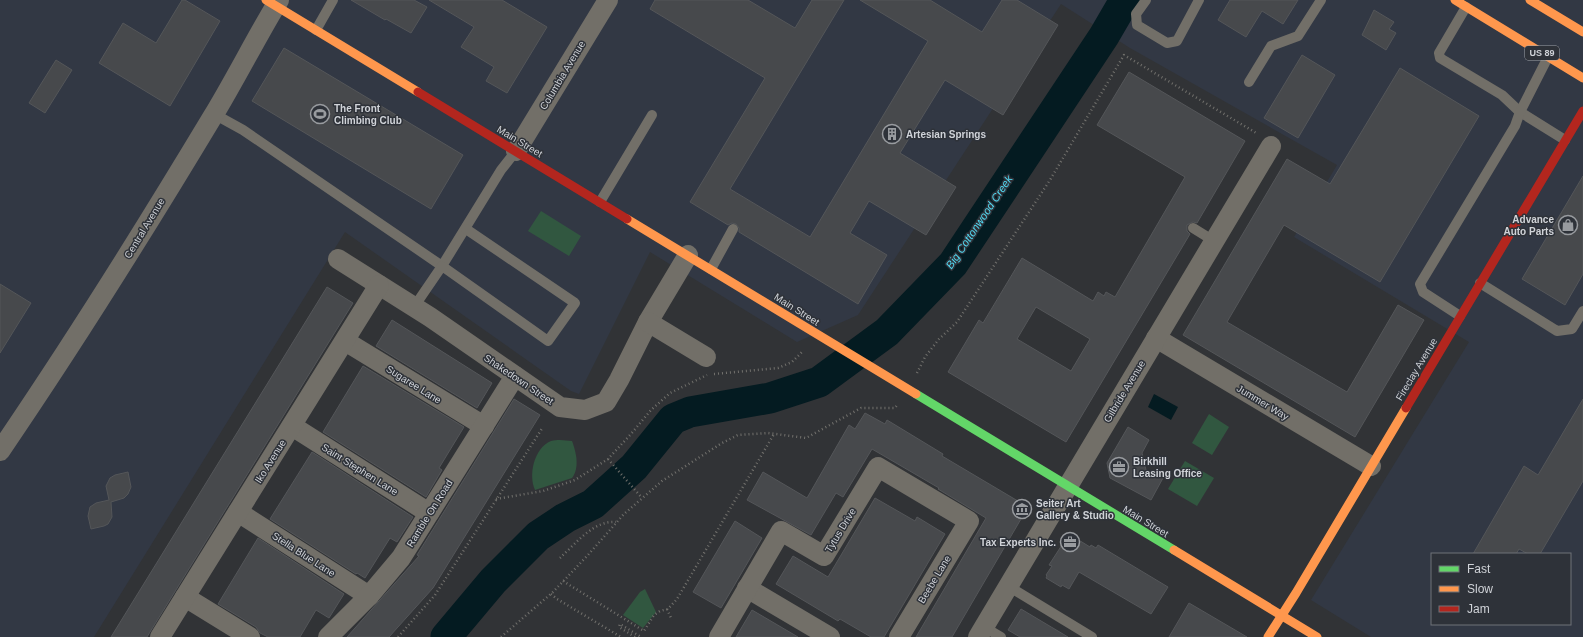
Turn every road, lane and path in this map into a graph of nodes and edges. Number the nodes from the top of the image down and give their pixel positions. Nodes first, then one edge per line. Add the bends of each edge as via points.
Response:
1 (334, 0) edge
2 (608, 0) edge
3 (1146, 0) edge
4 (1199, 0) edge
5 (1321, 0) edge
6 (1455, 0) edge
7 (1530, 0) edge
8 (273, 2) edge
9 (1466, 7) junction
10 (316, 30) junction
11 (1583, 32) edge
12 (1548, 57) junction
13 (1583, 78) edge
14 (1249, 82) dead end
15 (1583, 111) edge
16 (1520, 112) junction
17 (214, 114) junction
18 (652, 115) dead end
19 (1566, 140) junction
20 (1270, 146) joint
21 (516, 151) junction
22 (600, 202) junction
23 (733, 228) dead end
24 (1193, 228) dead end
25 (466, 229) junction
26 (1214, 241) junction
27 (688, 255) junction
28 (338, 259) dead end
29 (442, 266) junction
30 (711, 269) junction
31 (1480, 283) junction
32 (379, 285) junction
33 (414, 307) junction
34 (1583, 311) edge
35 (1460, 316) junction
36 (648, 322) junction
37 (1156, 338) junction
38 (345, 341) junction
39 (803, 351) dead end
40 (706, 357) dead end
41 (921, 368) dead end
42 (515, 376) junction
43 (895, 408) dead end
44 (292, 426) junction
45 (484, 426) junction
46 (542, 427) dead end
47 (774, 434) junction
48 (0, 451) edge
49 (609, 460) junction
50 (1371, 466) junction
51 (1068, 486) junction
52 (642, 498) junction
53 (496, 499) junction
54 (238, 512) junction
55 (429, 513) junction
56 (969, 521) joint
57 (617, 522) junction
58 (560, 558) dead end
59 (563, 581) junction
60 (1008, 586) junction
61 (748, 588) junction
62 (550, 594) junction
63 (369, 596) junction
64 (185, 597) junction
65 (667, 609) junction
66 (1282, 616) junction
67 (671, 618) dead end
68 (644, 631) junction
69 (981, 632) edge
70 (160, 637) edge
71 (250, 637) edge
72 (328, 637) edge
73 (398, 637) edge
74 (501, 637) edge
75 (621, 637) edge
76 (635, 637) edge
77 (642, 637) edge
78 (719, 637) edge
79 (830, 637) edge
80 (899, 637) edge
81 (1001, 637) edge
82 (1092, 637) edge
83 (1268, 637) edge
84 (1317, 637) edge

1 - 10 lane
2 - 21 street, Columbia Avenue
3 - 4 lane via 1136,14 1137,25 1167,43 1177,40
5 - 14 lane via 1298,36 1271,46
6 - 9 street, US 89
7 - 11 street
8 - 10 street, Main Street
8 - 17 street, Central Avenue
9 - 12 street, US 89
9 - 16 lane via 1439,53 1440,58 1502,95
10 - 21 street, Main Street
12 - 13 street, US 89
12 - 16 lane
15 - 19 street, Fireclay Avenue
16 - 19 lane
16 - 35 lane via 1515,126 1420,284 1423,292
17 - 29 lane via 243,130
17 - 48 street, Central Avenue via 96,307
18 - 22 lane
19 - 31 street, Fireclay Avenue
20 - 26 street, Gilbride Avenue
20 - 41 path via 1258,134 1124,55 1050,180 957,322 939,339 925,357
21 - 22 street, Main Street
21 - 25 lane via 501,170
22 - 27 street, Main Street
23 - 30 lane
24 - 26 lane
25 - 29 lane
25 - 29 lane via 575,302 548,341
26 - 37 street, Gilbride Avenue
27 - 30 street, Main Street
27 - 36 street, Shakedown Street
28 - 32 street, Shakedown Street
29 - 33 lane
30 - 51 street, Main Street
31 - 34 lane via 1557,330 1572,329
31 - 35 street, Fireclay Avenue
32 - 33 street, Shakedown Street
32 - 38 street, Iko Avenue
33 - 42 street, Shakedown Street
35 - 50 street, Fireclay Avenue
36 - 40 street
36 - 42 street, Shakedown Street via 606,402 585,410 560,407
37 - 50 street, Jummer Way
37 - 51 street, Gilbride Avenue
38 - 44 street, Iko Avenue
38 - 45 street, Sugaree Lane
39 - 49 path via 792,362 778,368 709,374 670,393 651,410
42 - 45 street, Ramble On Road
43 - 47 path via 861,408 806,438
44 - 54 street, Iko Avenue
44 - 55 street, Saint Stephen Lane
45 - 55 street, Ramble On Road
46 - 53 path
47 - 52 path via 738,435 662,482
47 - 65 path via 677,599
49 - 52 path
49 - 53 path via 575,480 542,491
50 - 66 street, Fireclay Avenue
51 - 60 street, Gilbride Avenue
51 - 66 street, Main Street
52 - 57 path
53 - 73 path via 435,595
54 - 63 street, Stella Blue Lane
54 - 64 street, Iko Avenue
55 - 63 street, Ramble On Road via 401,558
56 - 61 street, Tytus Drive via 878,467 824,556 781,531
56 - 80 street, Beebe Lane
57 - 58 path via 608,521 592,529
57 - 59 path
59 - 62 path
59 - 68 path
60 - 69 street, Gilbride Avenue
60 - 82 lane
61 - 78 street, Tytus Drive
61 - 79 street
62 - 74 path
62 - 75 path
63 - 72 street, Ramble On Road
64 - 70 street, Iko Avenue
64 - 71 street
65 - 67 path
65 - 68 path via 654,615
66 - 83 street, Fireclay Avenue
66 - 84 street, Main Street
68 - 77 path
69 - 81 lane
76 - 77 path via 619,627 620,624

